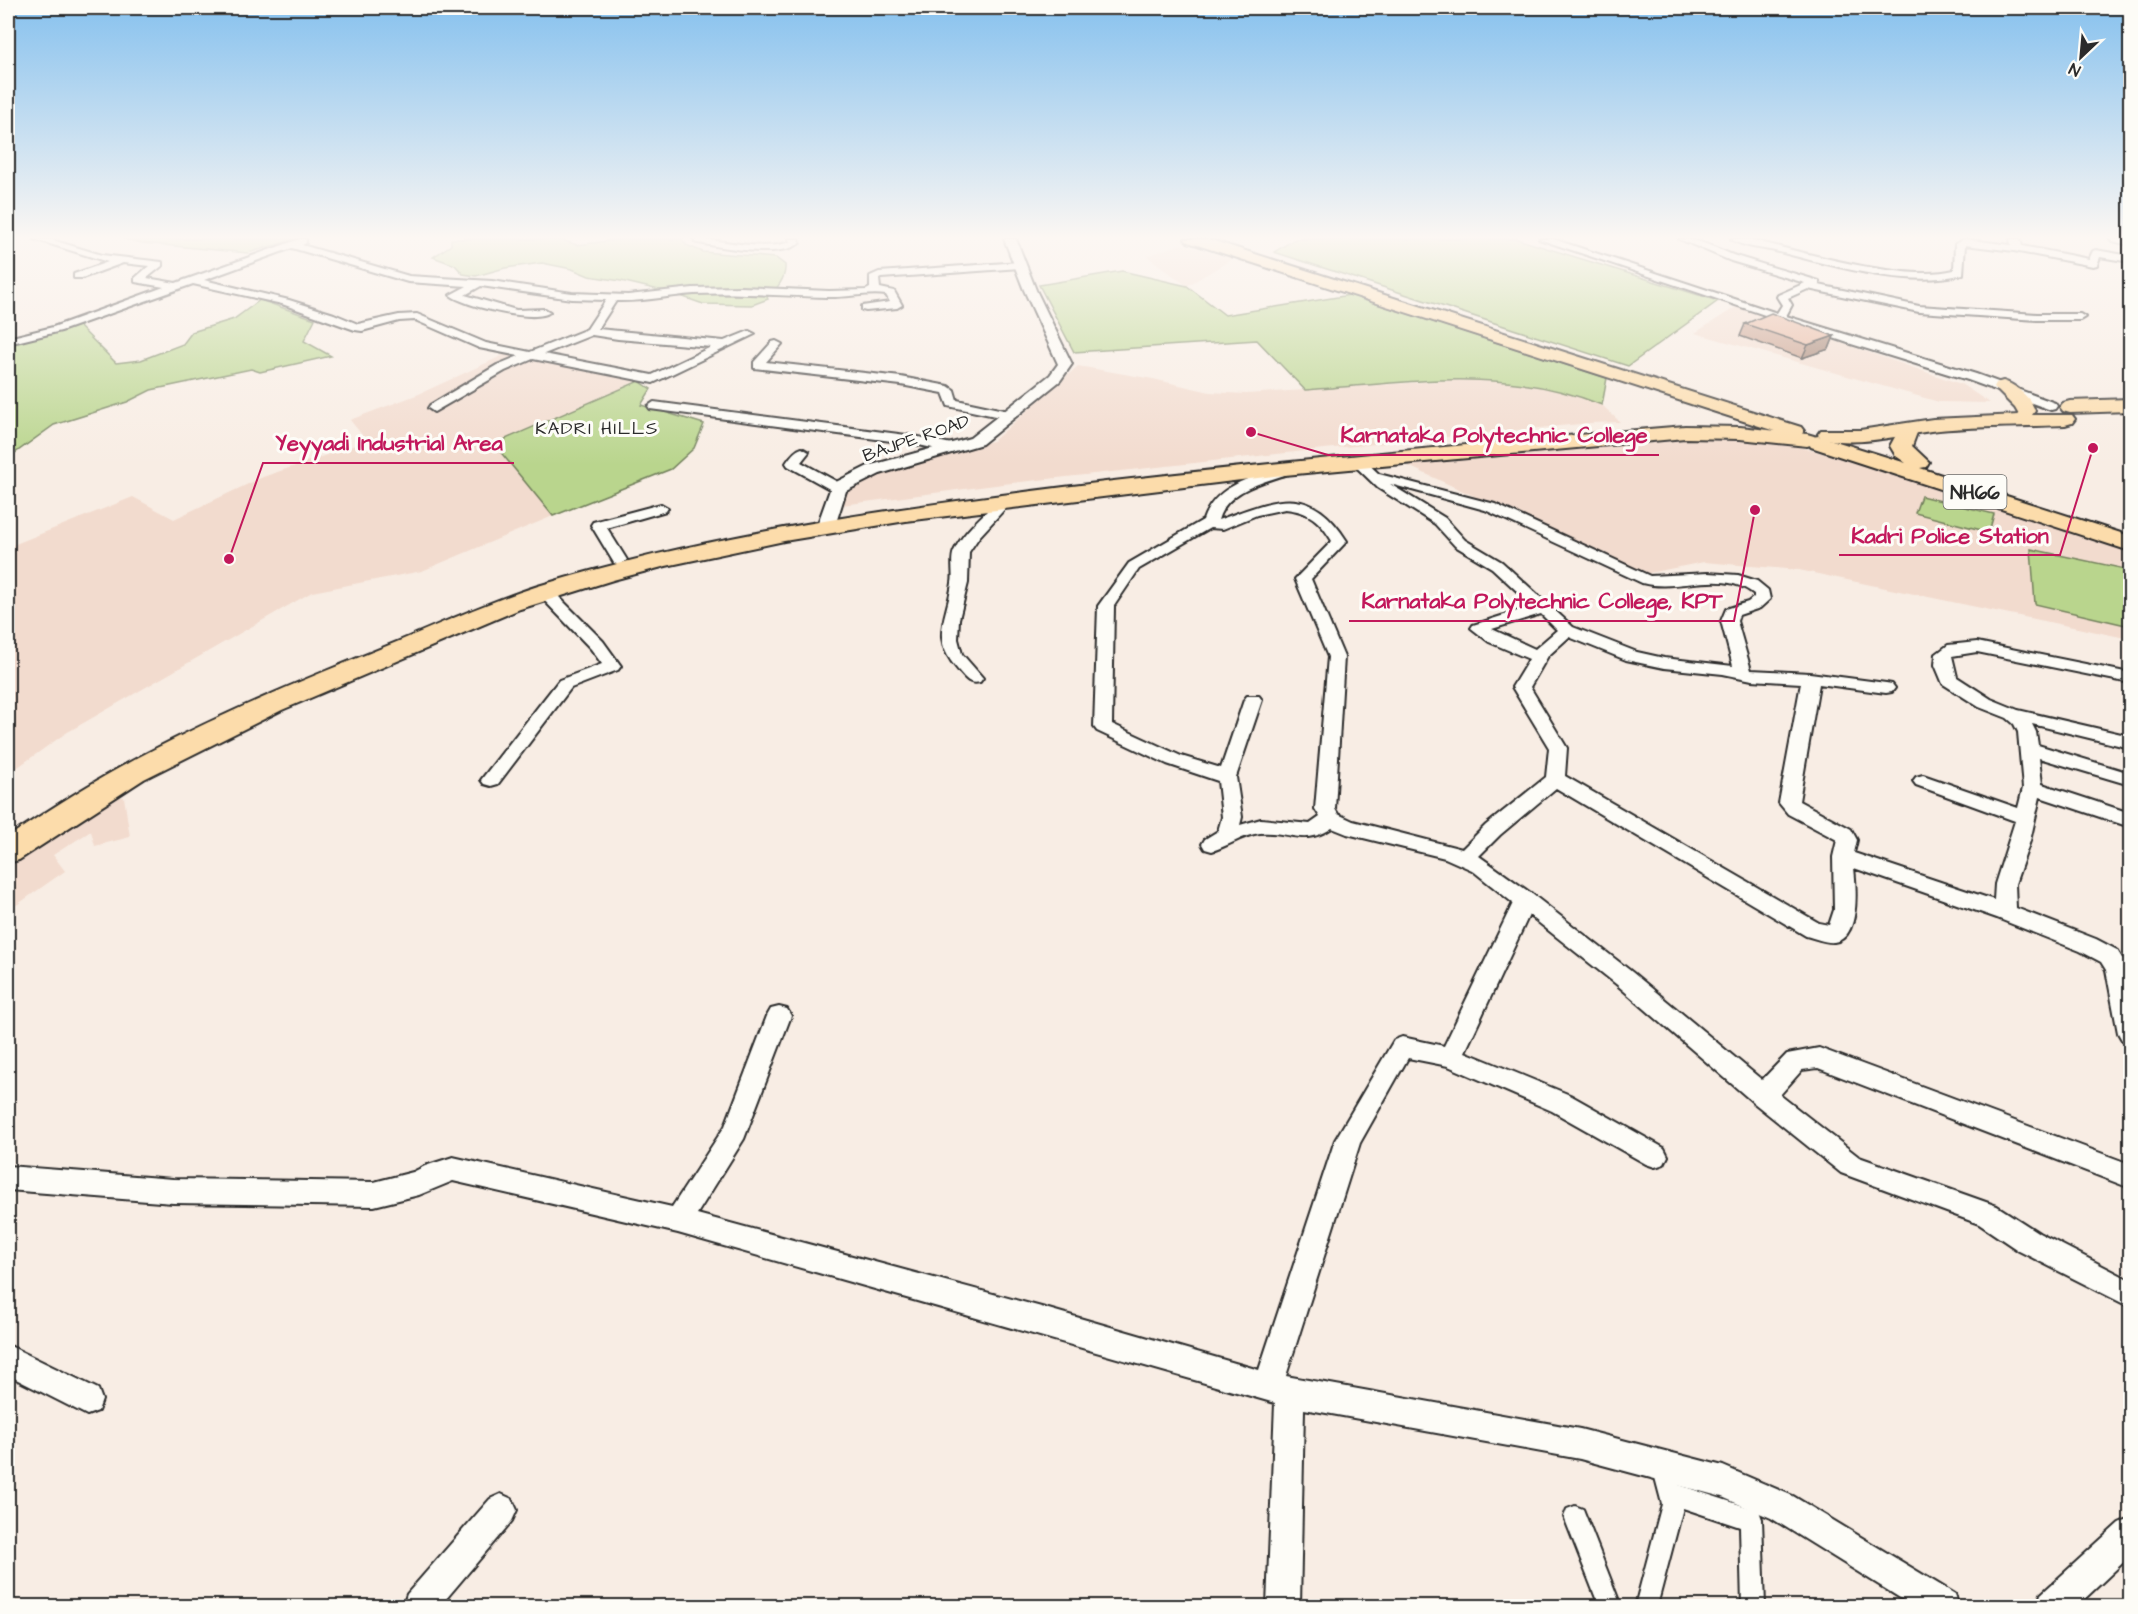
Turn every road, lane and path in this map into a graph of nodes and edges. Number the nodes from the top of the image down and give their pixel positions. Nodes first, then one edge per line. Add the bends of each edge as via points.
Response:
1 (99, 314) edge
2 (325, 314) edge
3 (514, 314) edge
4 (604, 314) edge
5 (1043, 314) edge
6 (1429, 314) edge
7 (1442, 314) edge
8 (1775, 314) edge
9 (1997, 314) edge
10 (1780, 316) joint
11 (2080, 317) dead end
12 (544, 318) dead end
13 (591, 331) junction
14 (749, 334) dead end
15 (8, 341) edge
16 (776, 344) dead end
17 (726, 345) junction
18 (529, 356) junction
19 (2003, 387) junction
20 (1679, 394) junction
21 (654, 405) dead end
22 (2130, 405) edge
23 (434, 408) dead end
24 (2064, 410) junction
25 (2025, 411) junction
26 (2130, 411) edge
27 (1009, 415) junction
28 (1697, 428) junction
29 (1908, 430) junction
30 (1811, 434) junction
31 (951, 448) junction
32 (802, 452) dead end
33 (1918, 462) junction
34 (1305, 463) junction
35 (1362, 466) junction
36 (838, 488) junction
37 (1005, 501) junction
38 (661, 508) dead end
39 (828, 520) junction
40 (1210, 522) junction
41 (2130, 536) edge
42 (2130, 544) edge
43 (620, 560) junction
44 (545, 592) junction
45 (1544, 608) junction
46 (1567, 630) junction
47 (1539, 657) junction
48 (1743, 673) junction
49 (974, 678) dead end
50 (1810, 678) junction
51 (2130, 678) edge
52 (1886, 688) dead end
53 (1253, 700) dead end
54 (2013, 714) junction
55 (2130, 742) edge
56 (2030, 750) junction
57 (1227, 777) junction
58 (1555, 779) junction
59 (2130, 779) edge
60 (491, 780) dead end
61 (1923, 781) dead end
62 (2033, 788) junction
63 (2025, 817) junction
64 (1331, 819) junction
65 (2130, 820) edge
66 (8, 836) edge
67 (8, 852) edge
68 (1844, 857) junction
69 (1464, 859) junction
70 (1525, 900) junction
71 (2005, 912) junction
72 (779, 1016) dead end
73 (2130, 1033) edge
74 (1451, 1057) junction
75 (1763, 1096) junction
76 (1655, 1156) dead end
77 (2130, 1176) edge
78 (8, 1178) edge
79 (678, 1221) junction
80 (2130, 1294) edge
81 (8, 1360) edge
82 (1279, 1390) junction
83 (87, 1400) dead end
84 (1663, 1466) junction
85 (1671, 1493) junction
86 (501, 1510) dead end
87 (1575, 1517) dead end
88 (2130, 1534) edge
89 (419, 1606) edge
90 (1283, 1606) edge
91 (1610, 1606) edge
92 (1646, 1606) edge
93 (1754, 1606) edge
94 (1943, 1606) edge
95 (2052, 1606) edge

1 - 15 street
2 - 18 street via 362,328 417,317 483,346
3 - 12 street via 512,318
4 - 13 street
5 - 27 street, BAJPE ROAD via 1065,363 1054,378
6 - 20 highway, NH66
7 - 30 highway, NH66
8 - 10 street
9 - 11 street
10 - 19 street
13 - 17 street
13 - 18 street
14 - 17 street
16 - 27 street via 758,365 948,390 952,403
17 - 18 street via 653,379
18 - 23 street
19 - 24 street
19 - 25 main road
20 - 28 highway via 1712,413
20 - 30 highway, NH66
21 - 31 street
22 - 24 main road
24 - 25 main road
24 - 26 main road
24 - 29 main road
25 - 30 main road
27 - 31 street, BAJPE ROAD via 976,441
28 - 30 main road
28 - 34 main road via 1478,440
28 - 35 main road
29 - 30 main road via 1860,436
29 - 33 highway via 1901,446
30 - 33 highway, NH66
30 - 42 highway, NH66
31 - 36 street, BAJPE ROAD via 874,470
32 - 36 street via 792,464
33 - 41 highway, NH66
34 - 35 main road
34 - 37 main road
34 - 39 main road
34 - 40 street via 1244,484 1225,496 1211,512
35 - 45 street via 1383,485 1440,521 1460,543 1497,565
35 - 48 street via 1490,507 1647,580 1720,576 1743,579 1762,593 1762,599 1754,605 1732,612 1729,621
36 - 39 street
37 - 39 main road
37 - 49 street via 973,534 962,552 950,639 954,655
38 - 43 street via 597,525
39 - 43 main road via 661,548
39 - 44 main road
40 - 57 street via 1134,566 1106,606 1103,728 1174,760
40 - 64 street via 1218,526 1268,506 1295,504 1318,512 1332,524 1340,541 1303,579 1336,657 1325,809
43 - 66 main road via 448,614 271,686 132,754
44 - 60 street via 612,666 565,684
44 - 67 main road via 394,652 193,742 130,775
45 - 46 street
45 - 47 street via 1479,628
46 - 47 street
46 - 48 street via 1632,656
47 - 58 street via 1521,687 1558,748
48 - 50 street
50 - 52 street
50 - 68 street via 1789,803 1844,834
51 - 54 street via 1977,647 1944,654 1949,680 1985,703
53 - 57 street
54 - 55 street
54 - 56 street via 2027,732
56 - 59 street
56 - 62 street
57 - 64 street via 1232,816 1220,839 1261,826 1313,831
58 - 68 street via 1814,930 1833,934 1845,919
58 - 69 street
61 - 63 street
62 - 63 street
62 - 65 street
63 - 71 street via 2005,884
64 - 69 street via 1347,827 1451,852
68 - 71 street
69 - 70 street
70 - 74 street
70 - 75 street
71 - 73 street via 2109,956 2117,968
72 - 79 street via 735,1131
74 - 76 street via 1561,1103
74 - 82 street via 1402,1047 1348,1140
75 - 77 street via 1795,1061 1819,1058
75 - 80 street via 1850,1165 1988,1215 2029,1242
78 - 79 street via 173,1191 374,1194 419,1184 434,1174 453,1169
79 - 82 street
81 - 83 street
82 - 84 street via 1580,1444
82 - 90 street
84 - 85 street
84 - 94 street via 1723,1482 1782,1507
85 - 92 street via 1673,1504
85 - 93 street via 1750,1520
86 - 89 street
87 - 91 street
88 - 95 street

